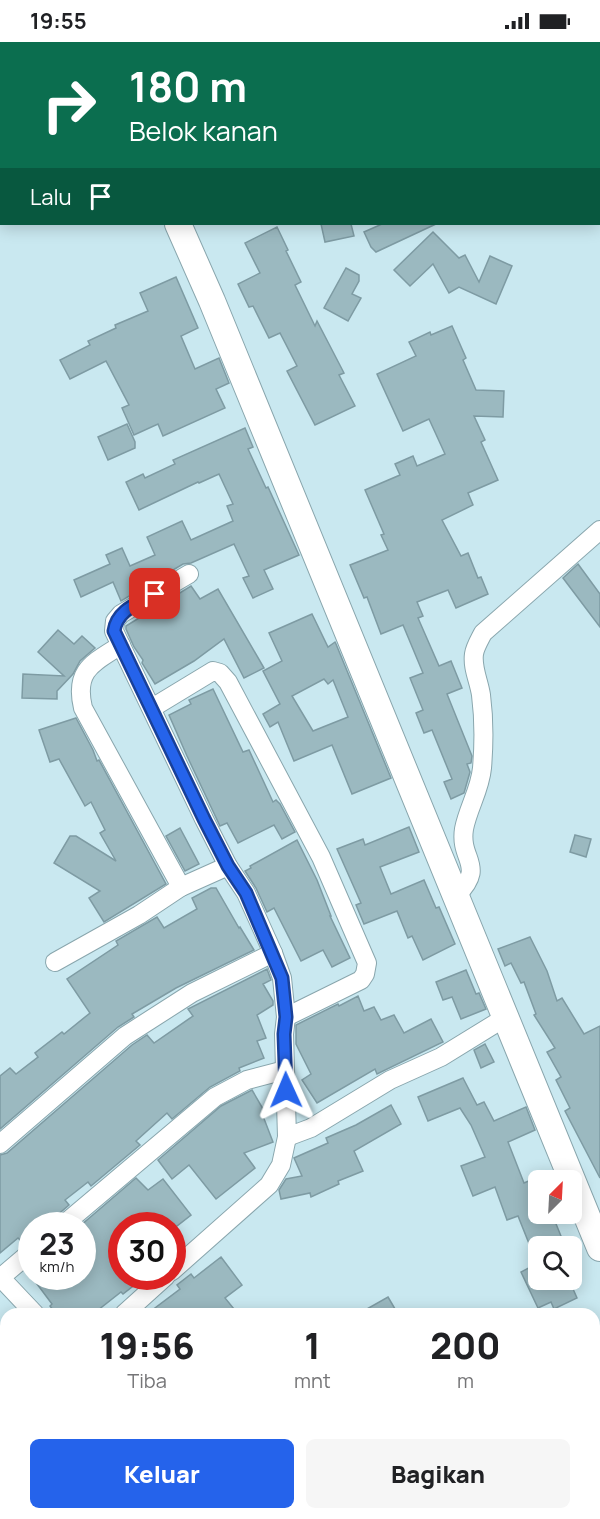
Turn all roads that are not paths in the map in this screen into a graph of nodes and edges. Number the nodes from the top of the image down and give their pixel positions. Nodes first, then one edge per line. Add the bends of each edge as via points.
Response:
1 (178, 225) edge
2 (600, 530) edge
3 (189, 574) dead end
4 (115, 649) junction
5 (152, 708) junction
6 (228, 866) junction
7 (181, 887) junction
8 (456, 896) junction
9 (273, 952) junction
10 (55, 962) dead end
11 (286, 1017) junction
12 (506, 1017) junction
13 (285, 1070) junction
14 (287, 1137) junction
15 (0, 1144) edge
16 (79, 1212) edge
17 (600, 1248) edge
18 (186, 1259) edge
19 (18, 1262) edge
20 (0, 1277) edge
21 (151, 1290) edge
22 (29, 1308) edge
23 (131, 1308) edge

1 - 8 street
2 - 8 street via 483,633 474,653 483,717 482,770 464,828 464,843 472,866 466,886
3 - 4 street via 121,614 115,621
4 - 5 street
4 - 7 street via 92,663 83,677 83,708
5 - 6 street
5 - 11 street via 213,671 228,682 321,857 367,963 361,980
6 - 7 street
6 - 9 street via 246,893
7 - 10 street
8 - 12 street
9 - 11 street via 282,978
9 - 15 street via 192,993 125,1036
11 - 13 street
12 - 14 street via 441,1057 390,1080 310,1128
12 - 17 street
13 - 14 street
13 - 16 street via 248,1080 215,1097
14 - 18 street via 281,1165 269,1185
19 - 20 street
20 - 22 street
21 - 23 street

